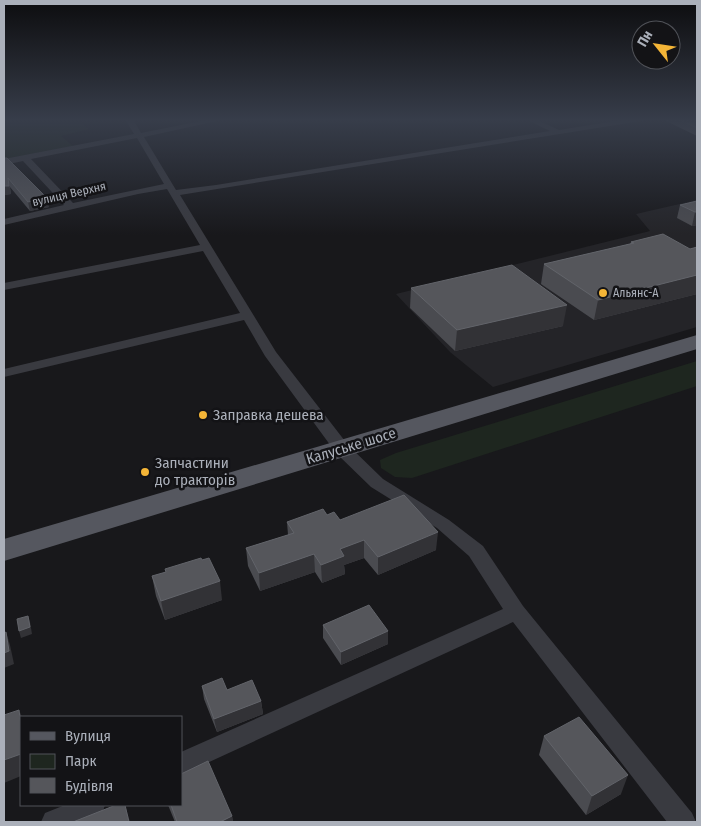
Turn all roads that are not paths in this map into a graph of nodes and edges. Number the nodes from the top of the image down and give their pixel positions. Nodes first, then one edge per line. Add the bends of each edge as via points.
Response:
1 (25, 158) joint
2 (153, 158) edge
3 (401, 158) edge
4 (4, 162) edge
5 (172, 189) junction
6 (71, 207) junction
7 (4, 222) edge
8 (207, 247) junction
9 (4, 287) edge
10 (247, 315) junction
11 (697, 342) edge
12 (4, 373) edge
13 (342, 449) junction
14 (4, 550) edge
15 (516, 612) junction
16 (182, 764) edge
17 (91, 806) edge
18 (54, 822) edge
19 (683, 822) edge

1 - 4 street
1 - 6 street
2 - 5 street
3 - 5 street, вулиця Верхня via 216,188
5 - 6 street, вулиця Верхня via 138,191
5 - 8 street
6 - 7 street, вулиця Верхня
8 - 9 street
8 - 10 street
10 - 12 street
10 - 13 street via 270,353
11 - 13 main road, Калуське шосе
13 - 14 main road, Калуське шосе
13 - 15 street via 377,482 444,524 476,551
15 - 16 street
15 - 19 street
17 - 18 street

